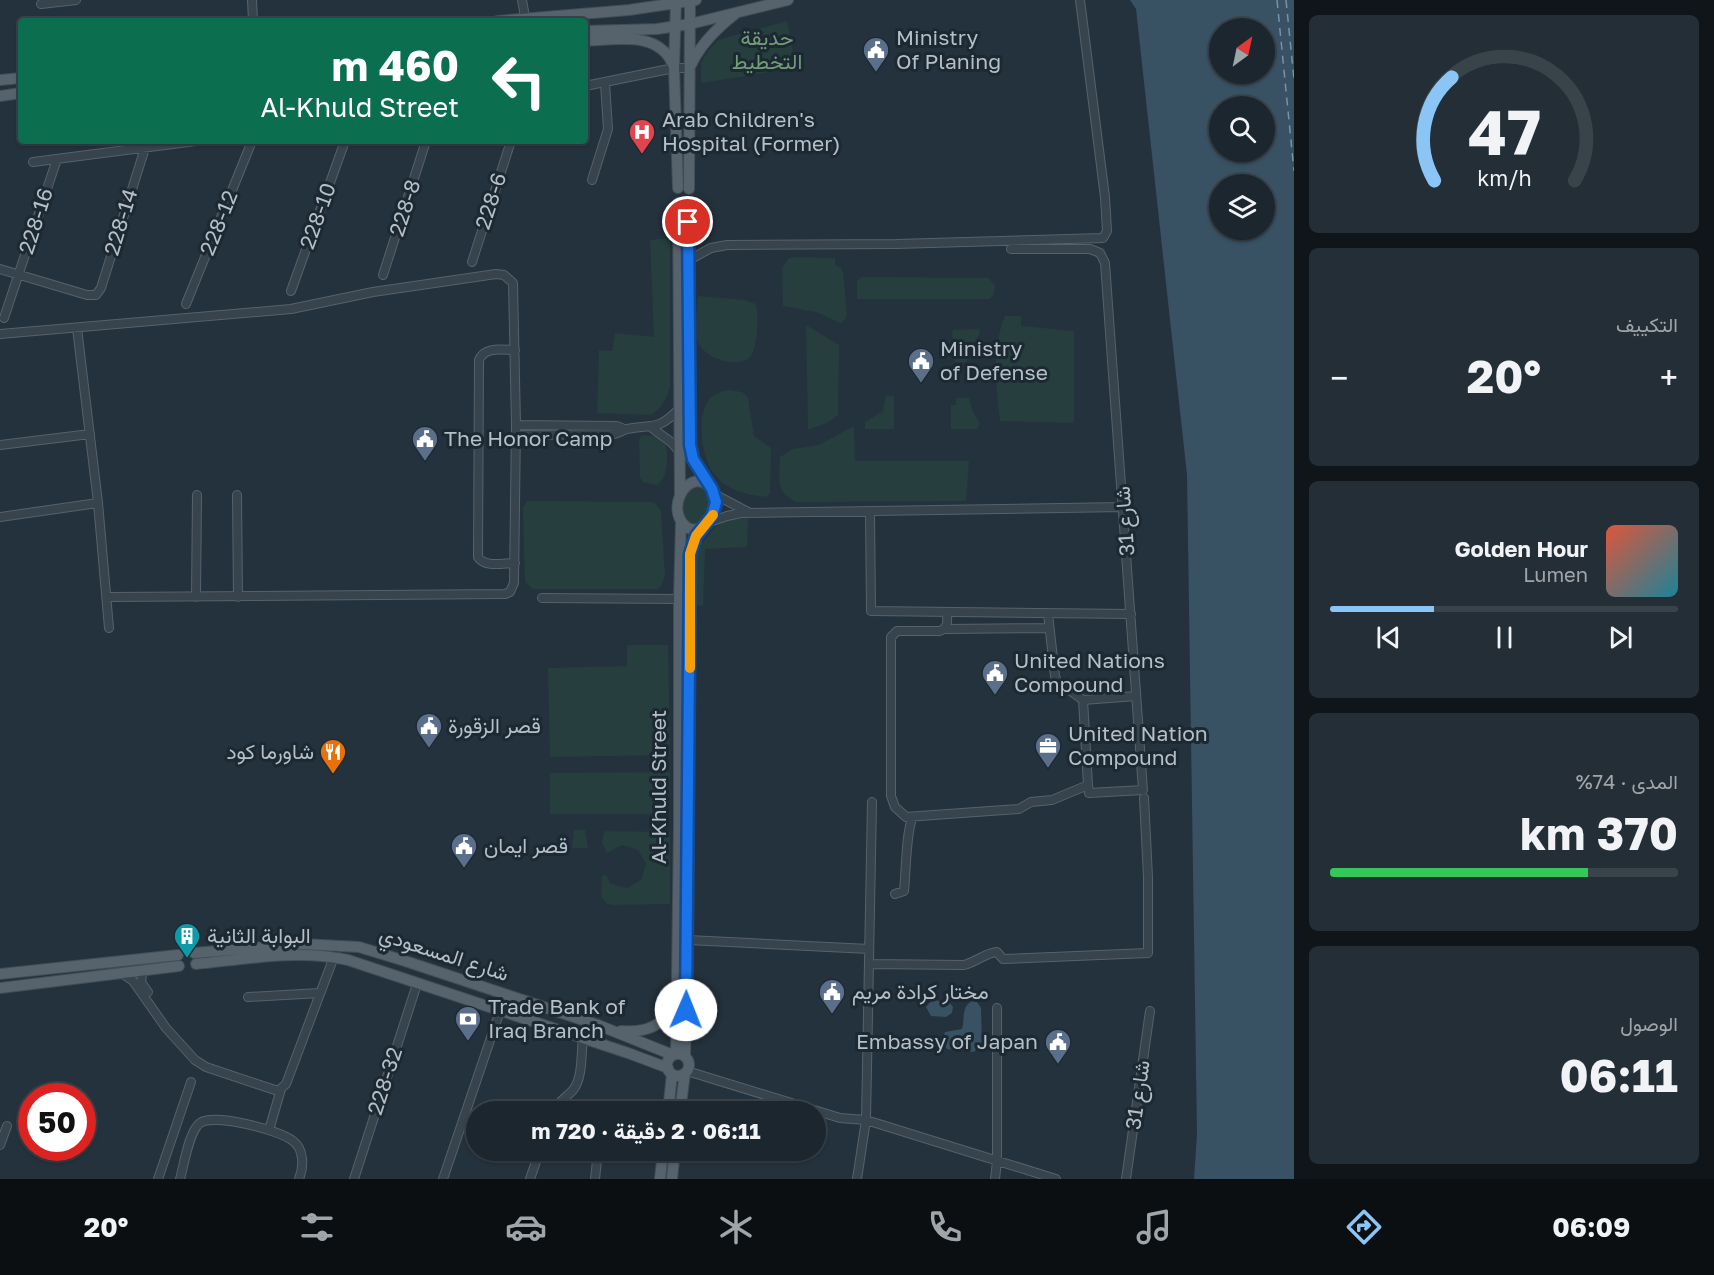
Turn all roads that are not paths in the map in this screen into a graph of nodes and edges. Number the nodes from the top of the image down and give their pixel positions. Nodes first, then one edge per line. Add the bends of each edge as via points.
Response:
1 (76, 0) edge
2 (252, 0) edge
3 (522, 0) edge
4 (642, 0) edge
5 (692, 0) edge
6 (788, 0) edge
7 (1080, 0) edge
8 (676, 2) edge
9 (41, 4) dead end
10 (629, 10) junction
11 (740, 10) junction
12 (525, 17) junction
13 (253, 18) edge
14 (518, 18) edge
15 (690, 24) junction
16 (675, 26) junction
17 (588, 31) edge
18 (588, 41) edge
19 (674, 68) junction
20 (689, 68) junction
21 (18, 78) edge
22 (0, 80) edge
23 (605, 83) junction
24 (588, 86) edge
25 (18, 93) edge
26 (0, 96) edge
27 (174, 144) edge
28 (251, 144) edge
29 (344, 144) edge
30 (425, 144) edge
31 (510, 144) edge
32 (145, 148) junction
33 (57, 159) junction
34 (33, 162) dead end
35 (592, 180) dead end
36 (1011, 249) dead end
37 (689, 260) junction
38 (472, 262) dead end
39 (0, 269) edge
40 (19, 274) junction
41 (383, 275) dead end
42 (291, 291) dead end
43 (186, 304) dead end
44 (4, 318) dead end
45 (77, 328) junction
46 (0, 334) edge
47 (515, 350) junction
48 (685, 355) junction
49 (679, 409) junction
50 (516, 425) junction
51 (652, 428) junction
52 (624, 429) junction
53 (90, 434) junction
54 (516, 435) junction
55 (0, 445) edge
56 (679, 451) junction
57 (712, 489) junction
58 (197, 495) dead end
59 (237, 495) dead end
60 (680, 496) junction
61 (98, 503) junction
62 (1124, 507) junction
63 (870, 512) junction
64 (755, 513) junction
65 (0, 517) edge
66 (681, 520) junction
67 (705, 525) junction
68 (514, 563) junction
69 (108, 597) junction
70 (196, 597) junction
71 (238, 597) junction
72 (542, 598) dead end
73 (679, 599) junction
74 (946, 612) junction
75 (1048, 614) junction
76 (1131, 614) junction
77 (109, 628) dead end
78 (1049, 628) junction
79 (945, 629) junction
80 (1136, 696) junction
81 (1083, 700) junction
82 (1088, 785) junction
83 (1144, 794) junction
84 (872, 801) dead end
85 (913, 817) junction
86 (895, 894) dead end
87 (688, 940) junction
88 (338, 945) junction
89 (869, 949) junction
90 (334, 957) junction
91 (869, 964) junction
92 (143, 969) junction
93 (120, 972) junction
94 (0, 974) edge
95 (417, 984) junction
96 (0, 988) edge
97 (320, 993) junction
98 (676, 994) junction
99 (248, 997) dead end
100 (997, 1008) dead end
101 (500, 1011) junction
102 (1150, 1011) dead end
103 (612, 1031) junction
104 (173, 1033) junction
105 (583, 1038) junction
106 (683, 1063) junction
107 (670, 1071) junction
108 (191, 1082) dead end
109 (281, 1089) junction
110 (560, 1101) edge
111 (669, 1101) edge
112 (681, 1101) edge
113 (866, 1120) junction
114 (7, 1126) dead end
115 (269, 1130) junction
116 (0, 1145) edge
117 (536, 1161) edge
118 (597, 1161) edge
119 (662, 1161) edge
120 (674, 1161) edge
121 (997, 1161) junction
122 (158, 1179) edge
123 (180, 1179) edge
124 (299, 1179) edge
125 (354, 1179) edge
126 (443, 1179) edge
127 (530, 1179) edge
128 (595, 1179) edge
129 (660, 1179) edge
130 (672, 1179) edge
131 (857, 1179) edge
132 (995, 1179) edge
133 (1056, 1179) edge
134 (1126, 1179) edge

1 - 9 street
2 - 13 street
3 - 12 street
4 - 10 main road
5 - 8 main road
5 - 15 main road
6 - 11 main road
7 - 37 street via 1105,197 1107,231 1101,239 727,244
8 - 10 main road
8 - 16 main road
10 - 12 main road
11 - 15 main road
11 - 20 main road via 705,42
12 - 14 main road
15 - 16 main road
15 - 20 main road
16 - 17 main road
16 - 19 main road
18 - 19 main road via 628,39 652,43 670,58
19 - 20 street
19 - 20 main road via 683,188
19 - 23 street
21 - 22 main road
23 - 24 street
23 - 35 street via 608,129
25 - 26 main road
27 - 32 street
28 - 43 street, 228-12
29 - 42 street, 228-10
30 - 41 street, 228-8
31 - 38 street, 228-6
32 - 33 street
32 - 40 street, 228-14 via 96,295
33 - 34 street
33 - 40 street, 228-16
36 - 62 street, شارع 31 via 1090,249 1100,254 1105,263
37 - 48 main road
37 - 48 main road via 683,203
39 - 40 street
40 - 44 street, 228-16
45 - 46 street
45 - 47 street via 291,309 373,292 501,274 514,286
45 - 53 street
47 - 50 street
47 - 68 street via 487,351 479,360 478,534 481,561
48 - 49 main road
48 - 57 main road via 690,445 693,459
49 - 51 street
49 - 56 main road
50 - 52 street
50 - 54 street
51 - 52 street
51 - 56 street
52 - 54 street via 614,434
53 - 55 street
53 - 61 street
54 - 68 street
56 - 60 main road
57 - 60 main road via 701,481 693,482
57 - 64 street via 738,508
57 - 67 main road via 715,511
58 - 70 street
59 - 71 street
60 - 66 main road
61 - 65 street
61 - 69 street
62 - 63 street
62 - 76 street, شارع 31
63 - 64 street
63 - 74 street via 871,611
64 - 67 street via 734,514
66 - 67 main road via 692,528
66 - 73 main road, Al-Khuld Street
67 - 87 main road, Al-Khuld Street via 690,554
68 - 71 street via 514,586 505,594
69 - 70 street
69 - 77 street
70 - 71 street
72 - 73 street
73 - 98 main road, Al-Khuld Street
74 - 75 street
74 - 79 street
75 - 76 street
75 - 78 street
76 - 80 street, شارع 31
78 - 79 street
78 - 81 street via 1057,681
79 - 85 street via 897,631 891,637 891,796 906,818
80 - 81 street
80 - 83 street, شارع 31
81 - 82 street
82 - 83 street via 1089,793
82 - 85 street via 1019,809
83 - 91 street, شارع 31 via 1148,953 1003,959 998,952 964,964
84 - 89 street
85 - 86 street via 904,891
87 - 89 street
87 - 106 main road, Al-Khuld Street
88 - 90 street
88 - 90 main road, شارع المسعودي via 302,944 195,959
88 - 103 main road, شارع المسعودي via 405,961
89 - 91 street
90 - 95 main road, شارع المسعودي
90 - 97 street
91 - 113 street
92 - 93 main road
92 - 94 main road via 179,960
92 - 104 street via 142,984
93 - 96 main road
93 - 104 street via 133,981
95 - 101 main road, شارع المسعودي
95 - 125 street, 228-32
97 - 99 street
97 - 109 street
98 - 103 main road via 666,1017 652,1028
98 - 106 main road, Al-Khuld Street
100 - 121 street
101 - 105 main road, شارع المسعودي
101 - 126 street
102 - 134 street, شارع 31
103 - 106 main road, شارع المسعودي
104 - 109 street via 200,1064 270,1090
105 - 107 main road, شارع المسعودي
105 - 110 street via 574,1089
106 - 107 main road via 679,1076
106 - 107 main road via 668,1061
106 - 112 main road, Al-Khuld Street
106 - 113 street via 840,1118
107 - 111 main road
108 - 122 street
109 - 115 street
113 - 121 street
113 - 131 street
114 - 116 street
115 - 123 street via 217,1120 198,1124
115 - 124 street via 294,1141 302,1155
117 - 127 street
118 - 128 street
119 - 129 main road
120 - 130 main road
121 - 132 street
121 - 133 street

